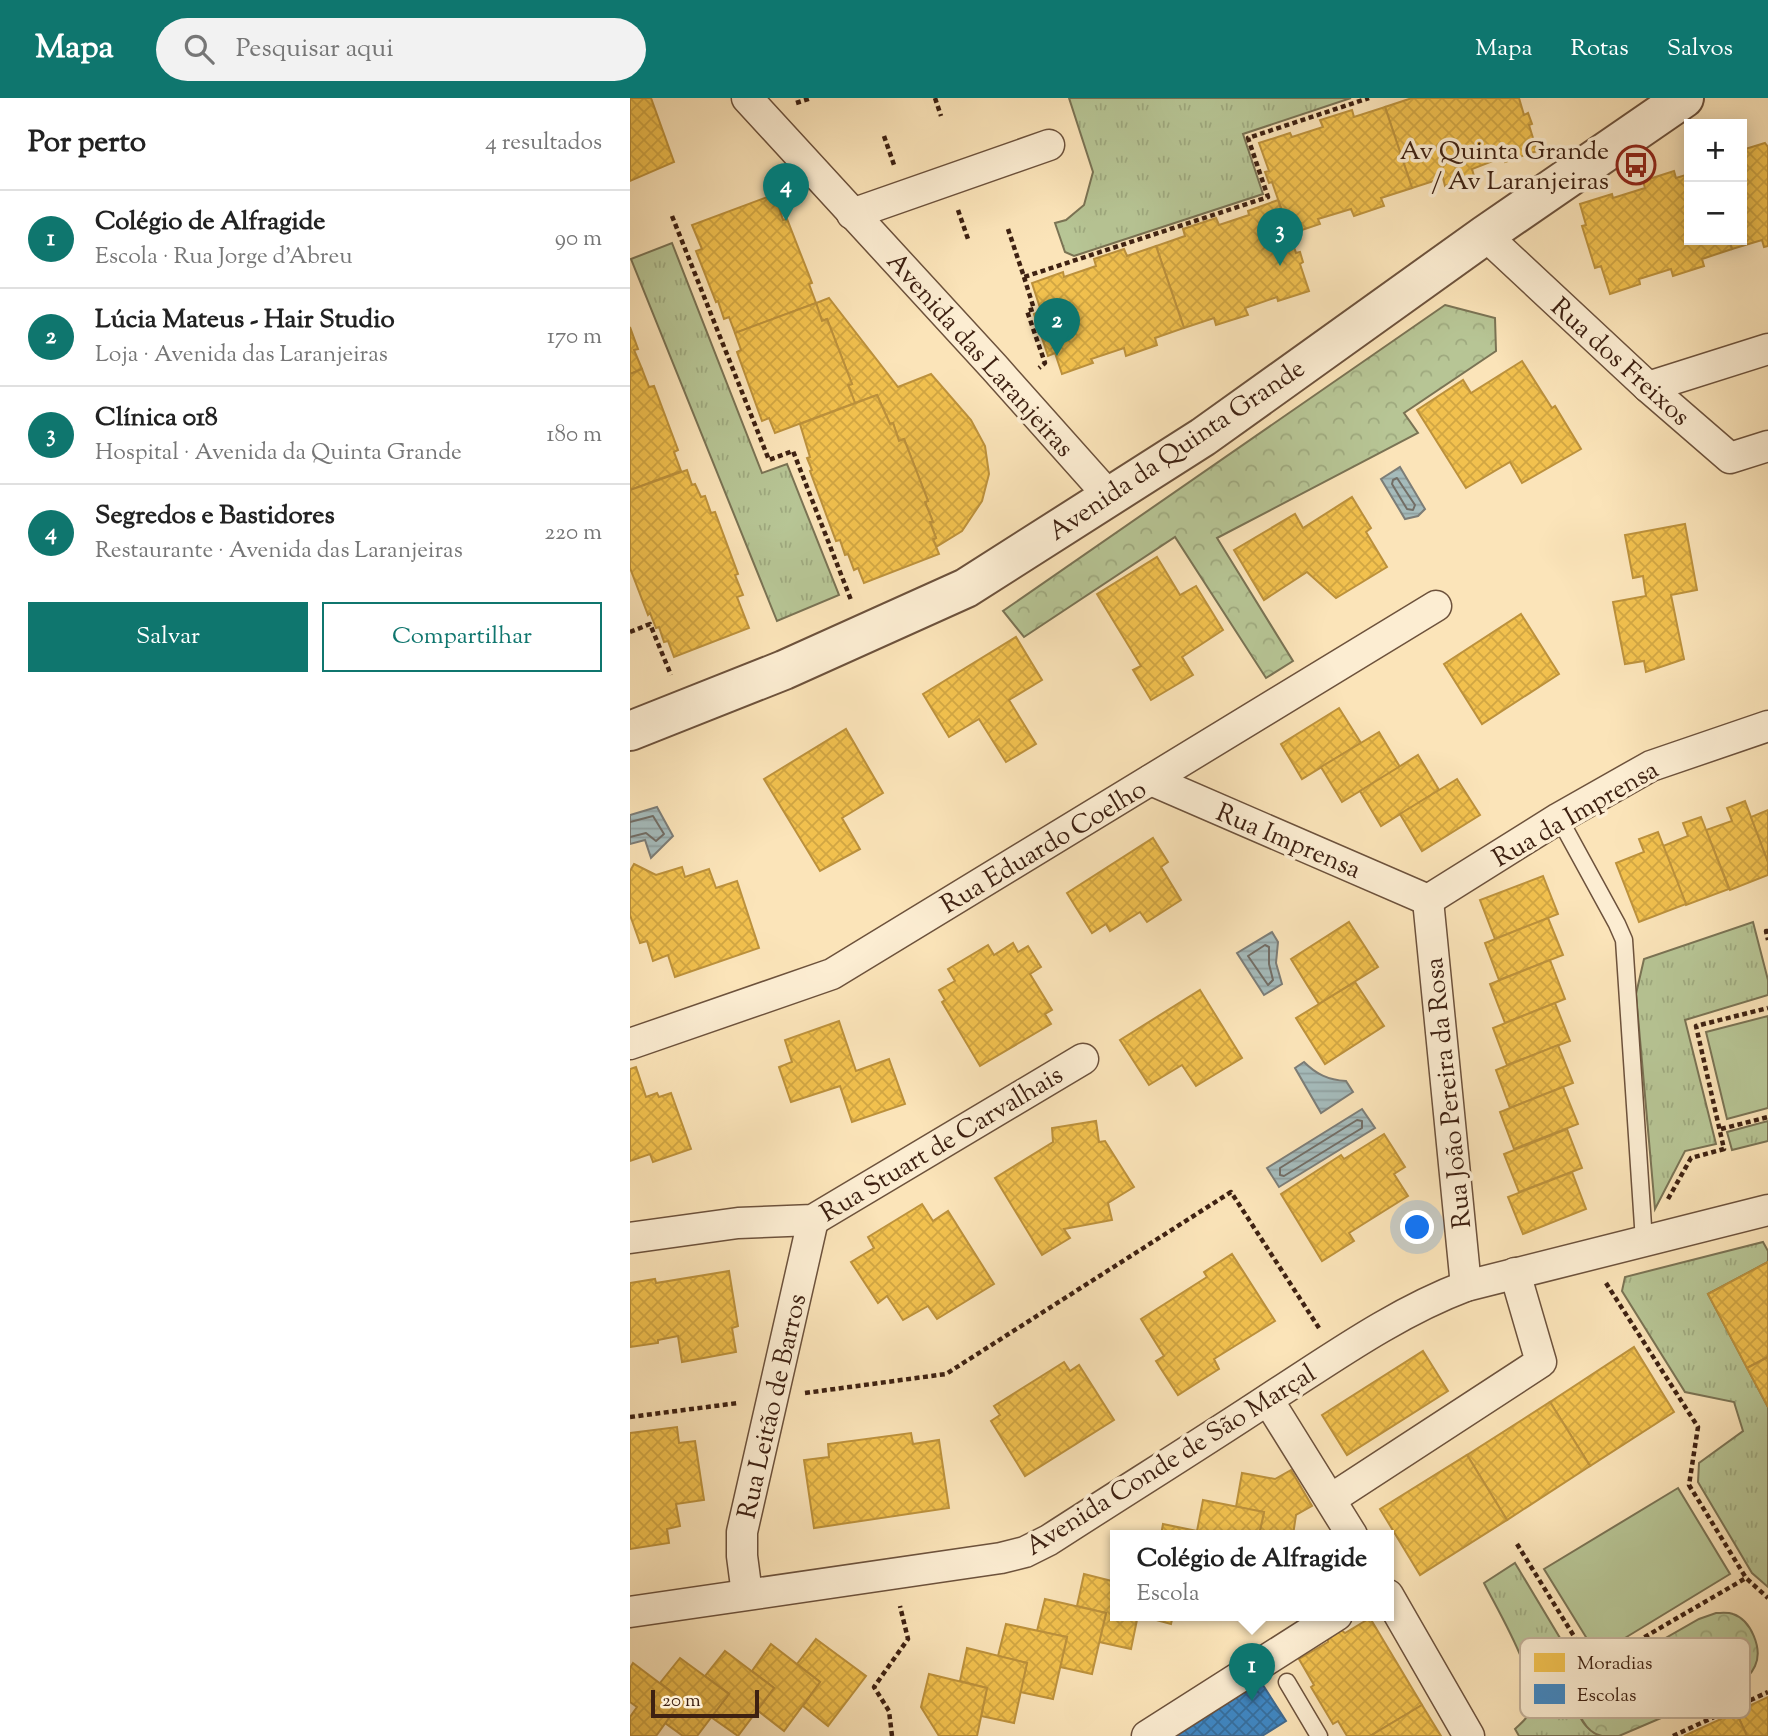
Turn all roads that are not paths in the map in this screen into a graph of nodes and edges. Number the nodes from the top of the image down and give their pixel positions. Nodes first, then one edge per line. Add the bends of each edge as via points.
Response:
1 (747, 98) edge
2 (1684, 98) edge
3 (1049, 145) dead end
4 (852, 214) junction
5 (1485, 235) junction
6 (1768, 349) edge
7 (1648, 387) junction
8 (1768, 446) edge
9 (1109, 496) junction
10 (1436, 606) dead end
11 (1768, 726) edge
12 (630, 731) edge
13 (1151, 780) junction
14 (1559, 818) junction
15 (1428, 900) junction
16 (630, 1044) edge
17 (1083, 1059) dead end
18 (1768, 1210) edge
19 (813, 1220) junction
20 (630, 1238) edge
21 (1644, 1241) junction
22 (1515, 1273) junction
23 (1466, 1286) junction
24 (1268, 1400) junction
25 (1331, 1499) junction
26 (1349, 1530) edge
27 (747, 1594) junction
28 (1394, 1605) edge
29 (630, 1612) edge
30 (1328, 1621) edge
31 (1287, 1682) dead end
32 (1147, 1736) edge
33 (1319, 1736) edge
34 (1469, 1736) edge

1 - 4 street, Avenida das Laranjeiras
2 - 5 street, Avenida da Quinta Grande
3 - 4 street
4 - 9 street, Avenida das Laranjeiras
5 - 7 street, Rua dos Freixos
5 - 9 street, Avenida da Quinta Grande via 1203,437
6 - 7 street
7 - 8 street, Rua dos Freixos via 1730,458
9 - 12 street, Avenida da Quinta Grande via 966,588 784,670
10 - 13 street, Rua Eduardo Coelho
11 - 14 street, Rua da Imprensa via 1651,766
13 - 15 street, Rua Imprensa
13 - 16 street, Rua Eduardo Coelho via 832,974
14 - 15 street, Rua da Imprensa
14 - 21 lane via 1624,940
15 - 23 street, Rua João Pereira da Rosa
17 - 19 street, Rua Stuart de Carvalhais
18 - 21 street, Avenida Conde de São Marçal
19 - 20 street, Rua Stuart de Carvalhais via 738,1223
19 - 27 street, Rua Leitão de Barros via 742,1532
21 - 22 street, Avenida Conde de São Marçal
22 - 23 street, Avenida Conde de São Marçal
22 - 25 street via 1541,1362
23 - 24 street, Avenida Conde de São Marçal via 1415,1307
24 - 25 street
24 - 27 street, Avenida Conde de São Marçal via 1025,1552
25 - 26 street
27 - 29 street, Avenida Conde de São Marçal
28 - 34 street
30 - 32 street
31 - 33 lane

